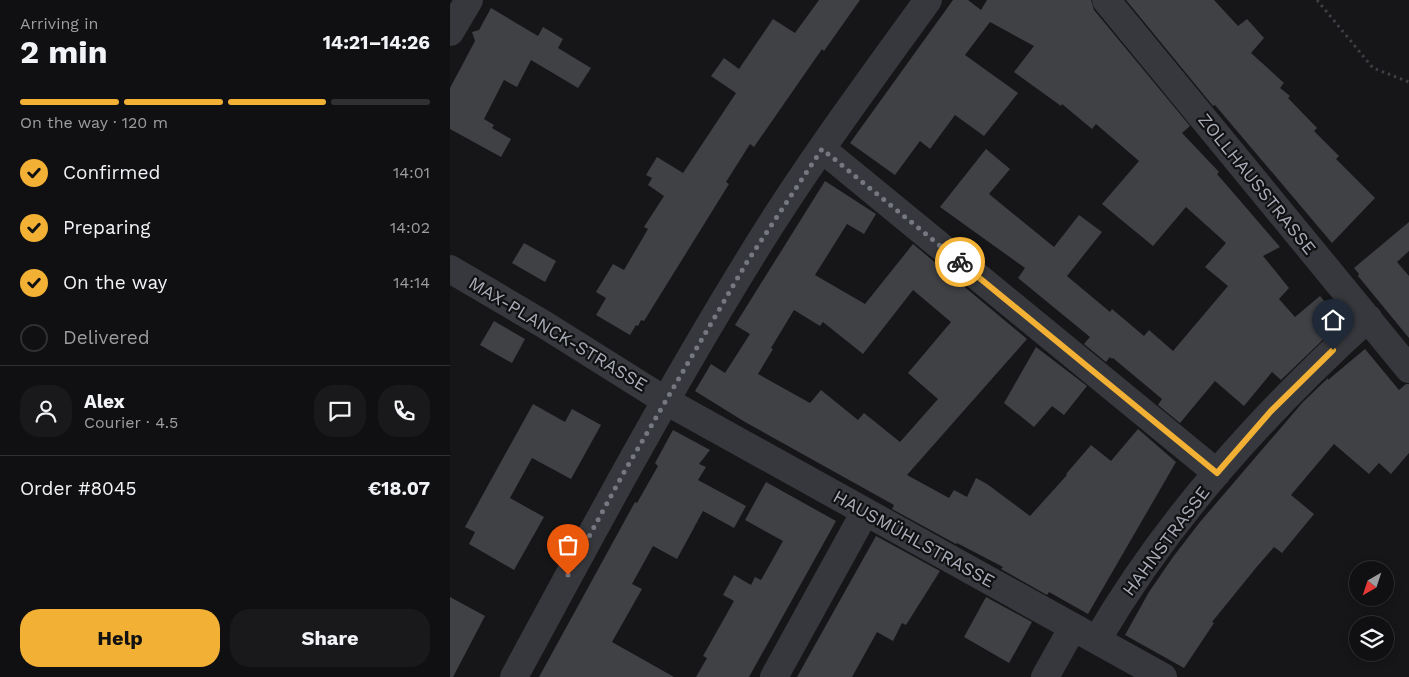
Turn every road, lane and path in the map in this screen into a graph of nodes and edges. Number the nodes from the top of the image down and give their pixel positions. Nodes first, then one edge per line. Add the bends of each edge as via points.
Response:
1 (469, 0) edge
2 (928, 0) edge
3 (1106, 0) edge
4 (1317, 0) edge
5 (450, 32) edge
6 (1409, 82) edge
7 (822, 149) junction
8 (450, 268) edge
9 (1368, 318) junction
10 (1409, 369) edge
11 (666, 401) junction
12 (1217, 473) junction
13 (865, 512) junction
14 (1073, 627) junction
15 (1097, 640) junction
16 (514, 677) edge
17 (774, 677) edge
18 (1045, 677) edge
19 (1163, 677) edge

1 - 5 street
2 - 7 street
3 - 9 street, ZOLLHAUSSTRASSE
4 - 6 path via 1373,68
7 - 11 street via 747,262
7 - 12 street
8 - 11 street, MAX-PLANCK-STRASSE
9 - 10 street, ZOLLHAUSSTRASSE
9 - 12 street, HAHNSTRASSE via 1271,411
11 - 13 street, HAUSMÜHLSTRASSE
11 - 16 street
12 - 15 street, HAHNSTRASSE via 1132,584
13 - 14 street, HAUSMÜHLSTRASSE
13 - 17 street
14 - 15 street, HAUSMÜHLSTRASSE
14 - 18 street
15 - 19 street, HAUSMÜHLSTRASSE

